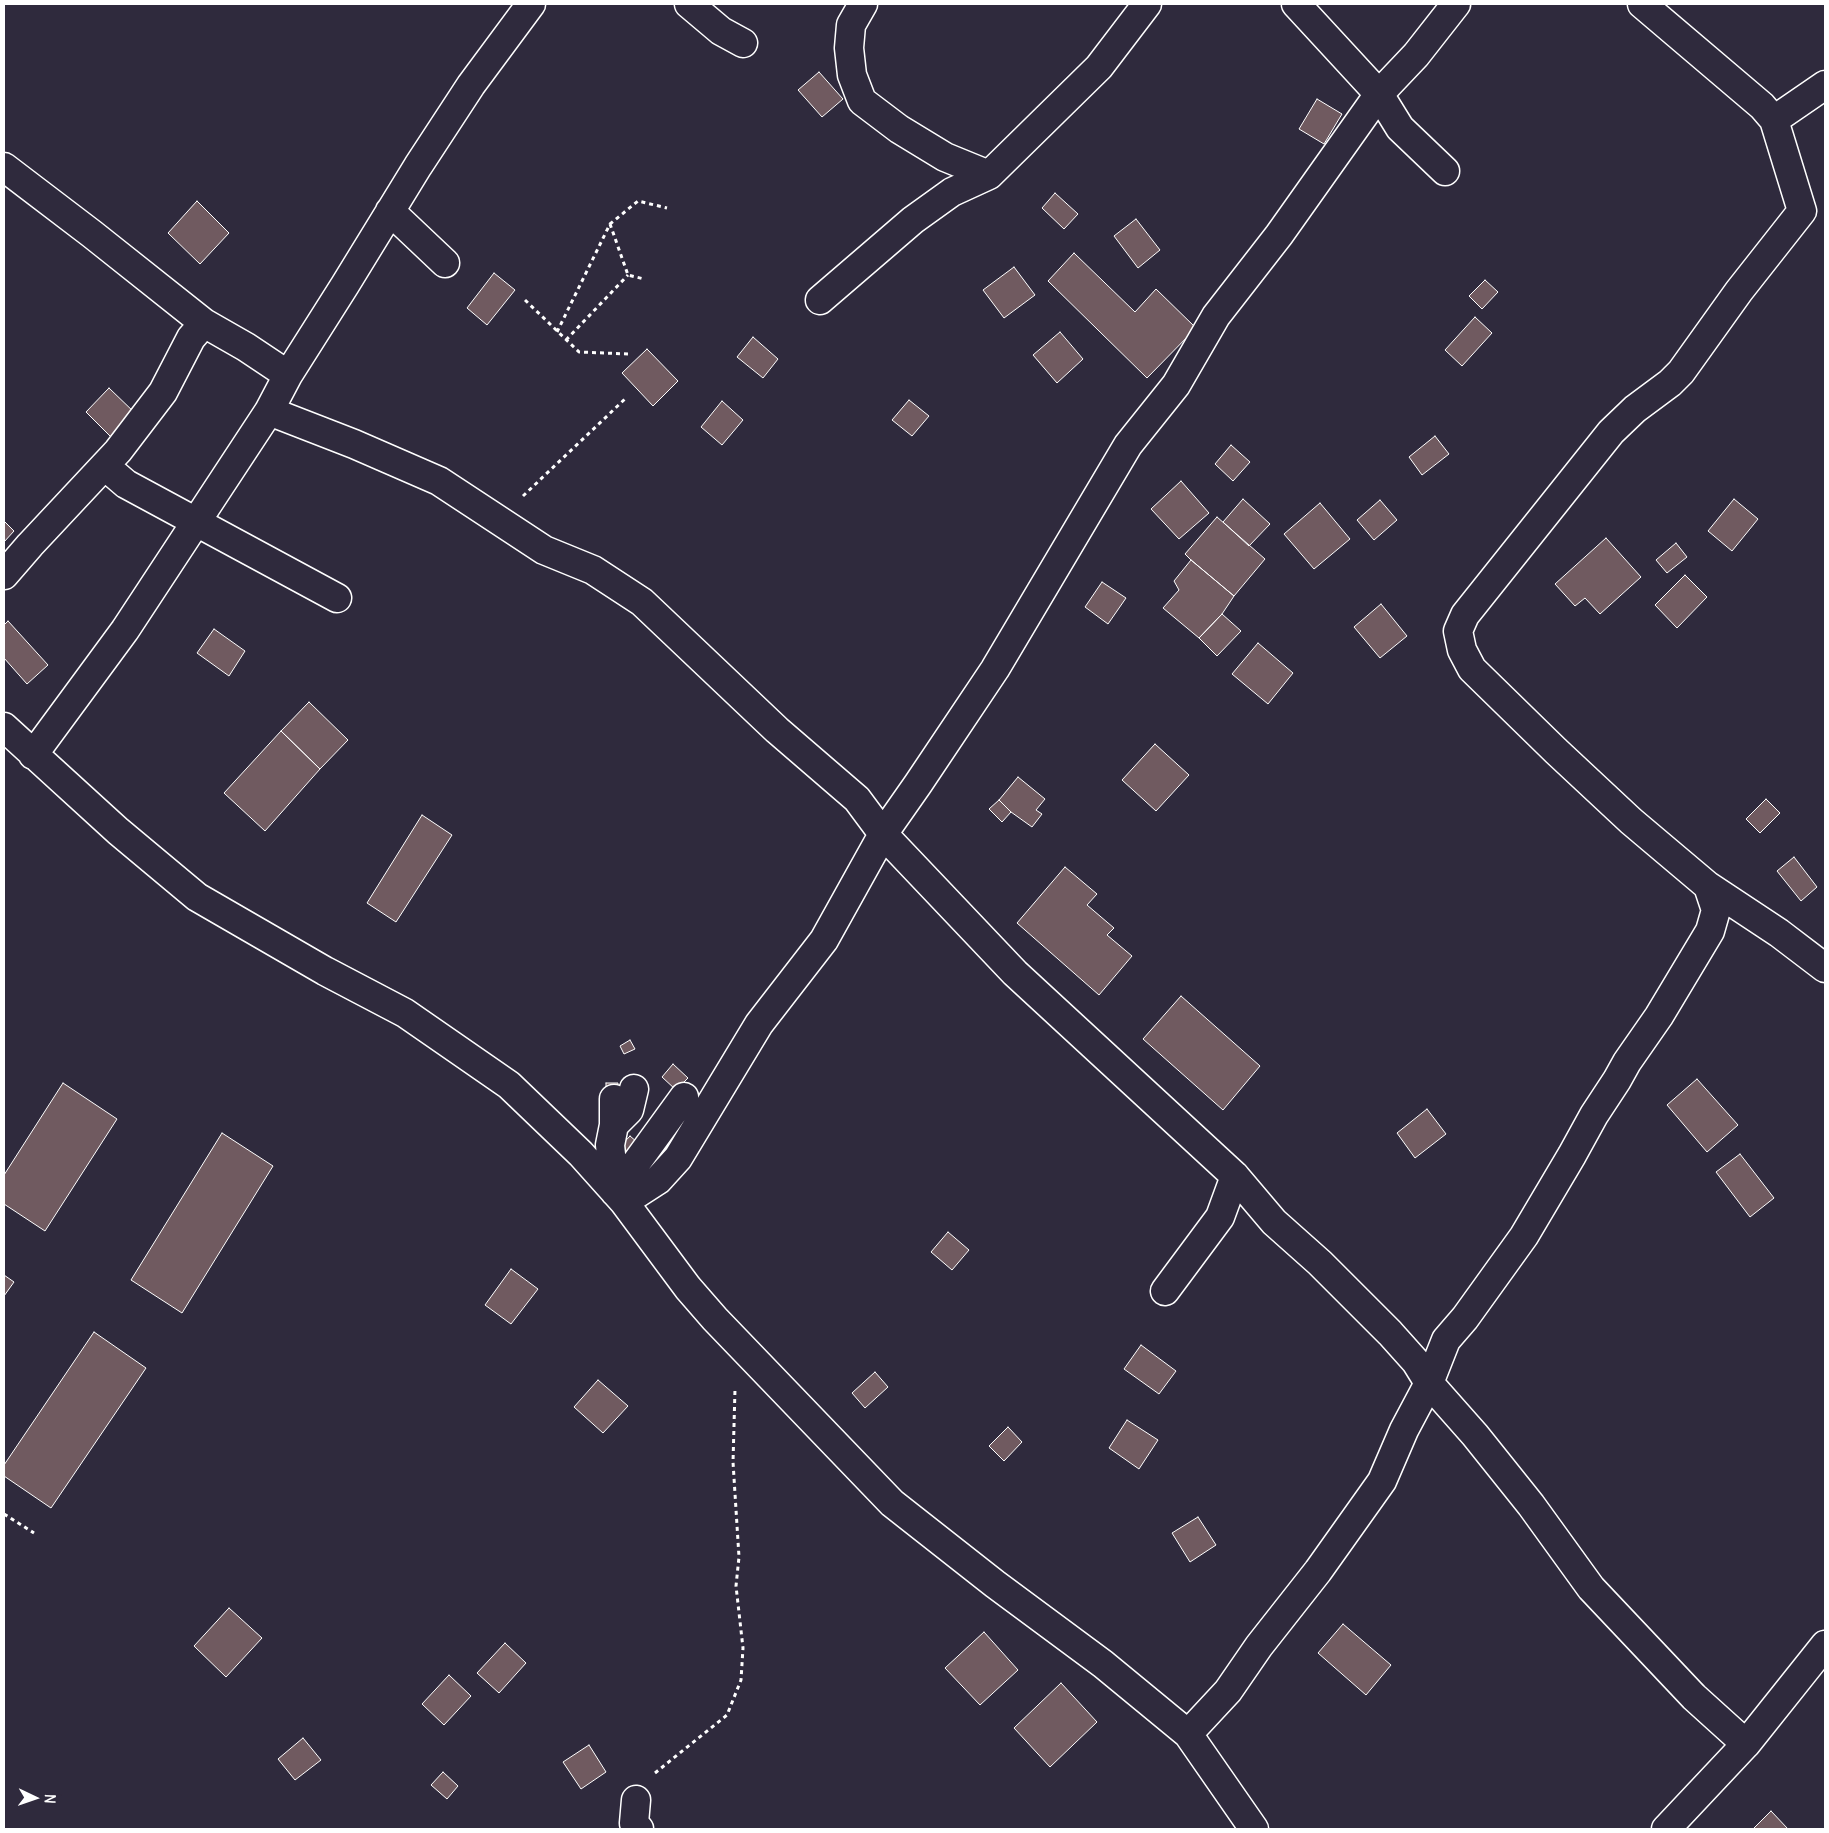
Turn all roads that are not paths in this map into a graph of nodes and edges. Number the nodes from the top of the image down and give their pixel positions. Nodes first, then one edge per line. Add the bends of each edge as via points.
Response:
1 (531, 4) edge
2 (689, 4) edge
3 (863, 4) edge
4 (1147, 4) edge
5 (1296, 4) edge
6 (1456, 4) edge
7 (1642, 4) edge
8 (743, 44) dead end
9 (1825, 85) edge
10 (1379, 94) junction
11 (1774, 120) junction
12 (4, 167) edge
13 (1445, 171) dead end
14 (989, 175) junction
15 (390, 211) junction
16 (444, 263) dead end
17 (820, 300) dead end
18 (204, 323) junction
19 (288, 375) junction
20 (270, 411) junction
21 (105, 466) junction
22 (196, 522) junction
23 (4, 575) edge
24 (337, 598) dead end
25 (4, 727) edge
26 (33, 755) junction
27 (918, 784) junction
28 (857, 799) junction
29 (883, 834) junction
30 (1708, 886) junction
31 (1825, 968) edge
32 (684, 1097) dead end
33 (621, 1105) dead end
34 (1235, 1176) junction
35 (620, 1197) junction
36 (1165, 1292) dead end
37 (1429, 1383) junction
38 (1825, 1645) edge
39 (1188, 1734) junction
40 (1746, 1744) junction
41 (636, 1800) road end
42 (639, 1829) edge
43 (1254, 1829) edge
44 (1666, 1829) edge

1 - 15 street via 471,85
2 - 8 street via 721,31
3 - 14 street via 851,25 849,48 852,75 862,101 945,157
4 - 14 street via 1099,67
5 - 10 street
6 - 10 street via 1416,55
7 - 11 street via 1762,106
9 - 11 street
10 - 13 street via 1400,128
10 - 27 street via 1279,235 1216,316 1176,385 1128,445 995,669
11 - 30 street via 1802,211 1739,290 1681,372 1611,432 1465,615 1458,631 1462,650 1472,668 1631,821
12 - 18 street
14 - 17 street via 952,192 913,220
15 - 16 street
15 - 19 street
18 - 19 street
18 - 21 street via 191,338 163,392
19 - 20 street
20 - 22 street
20 - 28 street via 439,481 544,550 593,570 642,602 777,730
21 - 22 street via 126,484
21 - 23 street
22 - 24 street
22 - 26 street via 125,630
25 - 26 street
26 - 35 street via 197,898 405,1013 509,1084
27 - 28 street via 891,798
27 - 29 street
28 - 29 street
29 - 34 street via 1014,973
29 - 35 street via 824,940 759,1024 678,1158 658,1180
30 - 31 street
30 - 37 street via 1716,910 1710,931 1696,956 1594,1115 1524,1236 1446,1340
32 - 35 street
33 - 35 street via 610,1145
34 - 36 street via 1220,1217
34 - 37 street via 1274,1222 1390,1333 1416,1362
35 - 39 street via 688,1288 892,1502 1103,1664
37 - 39 street via 1382,1481 1363,1509 1228,1691
37 - 40 street via 1531,1505 1591,1588 1694,1697
38 - 40 street
39 - 43 street
40 - 44 street
41 - 42 street via 634,1823

